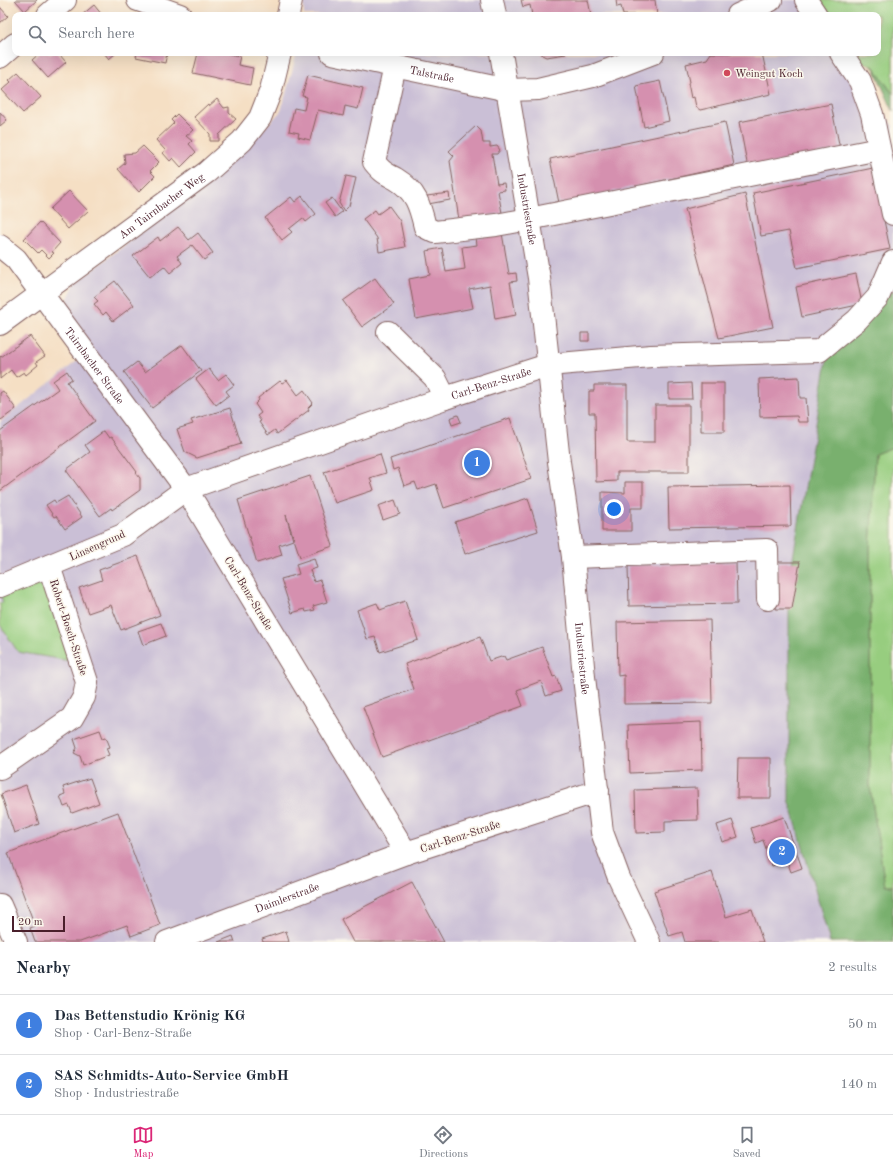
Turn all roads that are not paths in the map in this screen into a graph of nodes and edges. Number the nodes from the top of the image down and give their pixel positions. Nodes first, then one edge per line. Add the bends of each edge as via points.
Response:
1 (66, 0) edge
2 (138, 0) edge
3 (291, 0) edge
4 (492, 0) edge
5 (771, 0) edge
6 (806, 0) edge
7 (52, 12) edge
8 (172, 12) edge
9 (289, 12) edge
10 (494, 12) edge
11 (745, 12) edge
12 (814, 12) edge
13 (12, 47) edge
14 (279, 56) edge
15 (347, 56) edge
16 (502, 56) edge
17 (645, 56) edge
18 (843, 56) edge
19 (0, 58) edge
20 (395, 66) junction
21 (508, 90) junction
22 (879, 149) junction
23 (893, 214) edge
24 (529, 219) junction
25 (0, 246) edge
26 (893, 262) edge
27 (42, 294) junction
28 (0, 324) edge
29 (388, 332) dead end
30 (548, 365) junction
31 (445, 398) junction
32 (186, 489) junction
33 (573, 556) junction
34 (49, 566) junction
35 (0, 586) edge
36 (768, 599) dead end
37 (0, 768) edge
38 (598, 791) junction
39 (406, 853) junction
40 (0, 905) edge
41 (16, 942) edge
42 (167, 942) edge
43 (649, 942) edge

1 - 7 street
2 - 8 street
3 - 9 street
4 - 10 street
5 - 11 street
6 - 12 street
13 - 19 street
14 - 27 street, Am Tairnbacher Weg via 272,90 260,118 242,141 207,172
15 - 20 street, Talstraße
16 - 21 street, Industriestraße
17 - 21 street, Talstraße via 593,76 538,89
18 - 22 street via 860,81 872,114
20 - 21 street, Talstraße
20 - 24 street via 374,162 381,172 398,180 414,194 421,208 425,227 434,232
21 - 24 street, Industriestraße
22 - 23 street
22 - 24 street
24 - 30 street, Industriestraße via 539,278
25 - 27 street, Tairnbacher Straße via 16,259
26 - 30 street via 878,297 857,320 819,352 651,356
27 - 28 street, Am Tairnbacher Weg
27 - 32 street, Tairnbacher Straße
29 - 31 street via 434,378
30 - 31 street, Carl-Benz-Straße
30 - 33 street, Industriestraße
31 - 32 street, Carl-Benz-Straße
32 - 34 street, Linsengrund via 123,535
32 - 39 street, Carl-Benz-Straße
33 - 36 street via 767,550
33 - 38 street, Industriestraße
34 - 35 street, Linsengrund
34 - 37 street, Robert-Bosch-Straße via 87,682 84,697 72,718
38 - 39 street, Carl-Benz-Straße
38 - 43 street, Industriestraße via 602,832 619,878
39 - 42 street, Daimlerstraße
40 - 41 street

